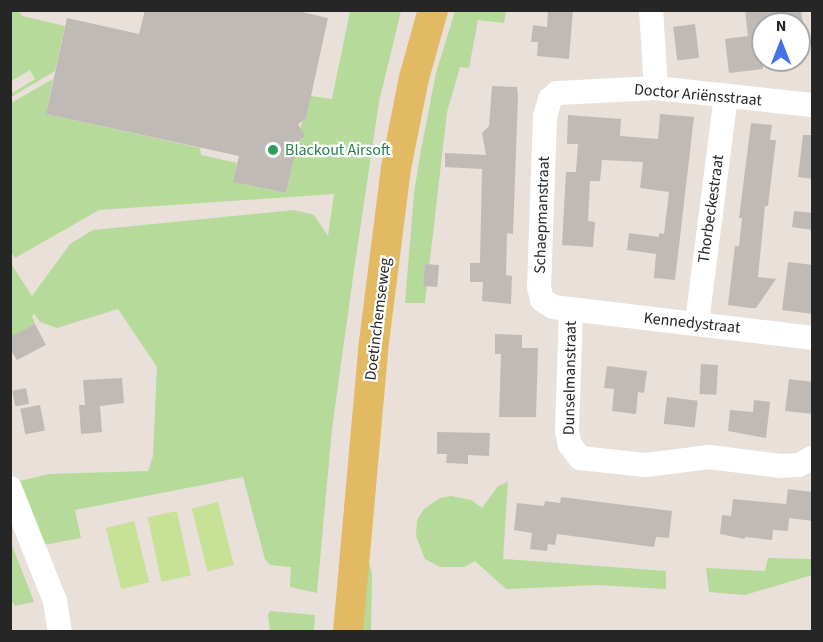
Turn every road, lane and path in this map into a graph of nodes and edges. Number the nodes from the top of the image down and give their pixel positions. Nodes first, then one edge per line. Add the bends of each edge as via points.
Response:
1 (434, 10) edge
2 (651, 10) edge
3 (656, 88) junction
4 (726, 96) junction
5 (550, 99) joint
6 (813, 105) edge
7 (571, 310) junction
8 (697, 322) junction
9 (813, 338) edge
10 (813, 458) edge
11 (10, 488) edge
12 (60, 632) edge
13 (348, 632) edge

1 - 13 main road, Doetinchemseweg via 414,78 396,168 373,350
2 - 3 street
3 - 4 street, Doctor Ariënsstraat
3 - 5 street, Doctor Ariënsstraat via 566,91
4 - 6 street, Doctor Ariënsstraat
4 - 8 street, Thorbeckestraat
5 - 7 street, Schaepmanstraat via 545,116 539,287 542,300 553,307
7 - 8 street, Kennedystraat
7 - 10 street, Dunselmanstraat via 567,431 570,445 580,458 646,465 709,457 780,466 799,465
8 - 9 street, Kennedystraat
11 - 12 street via 54,601

